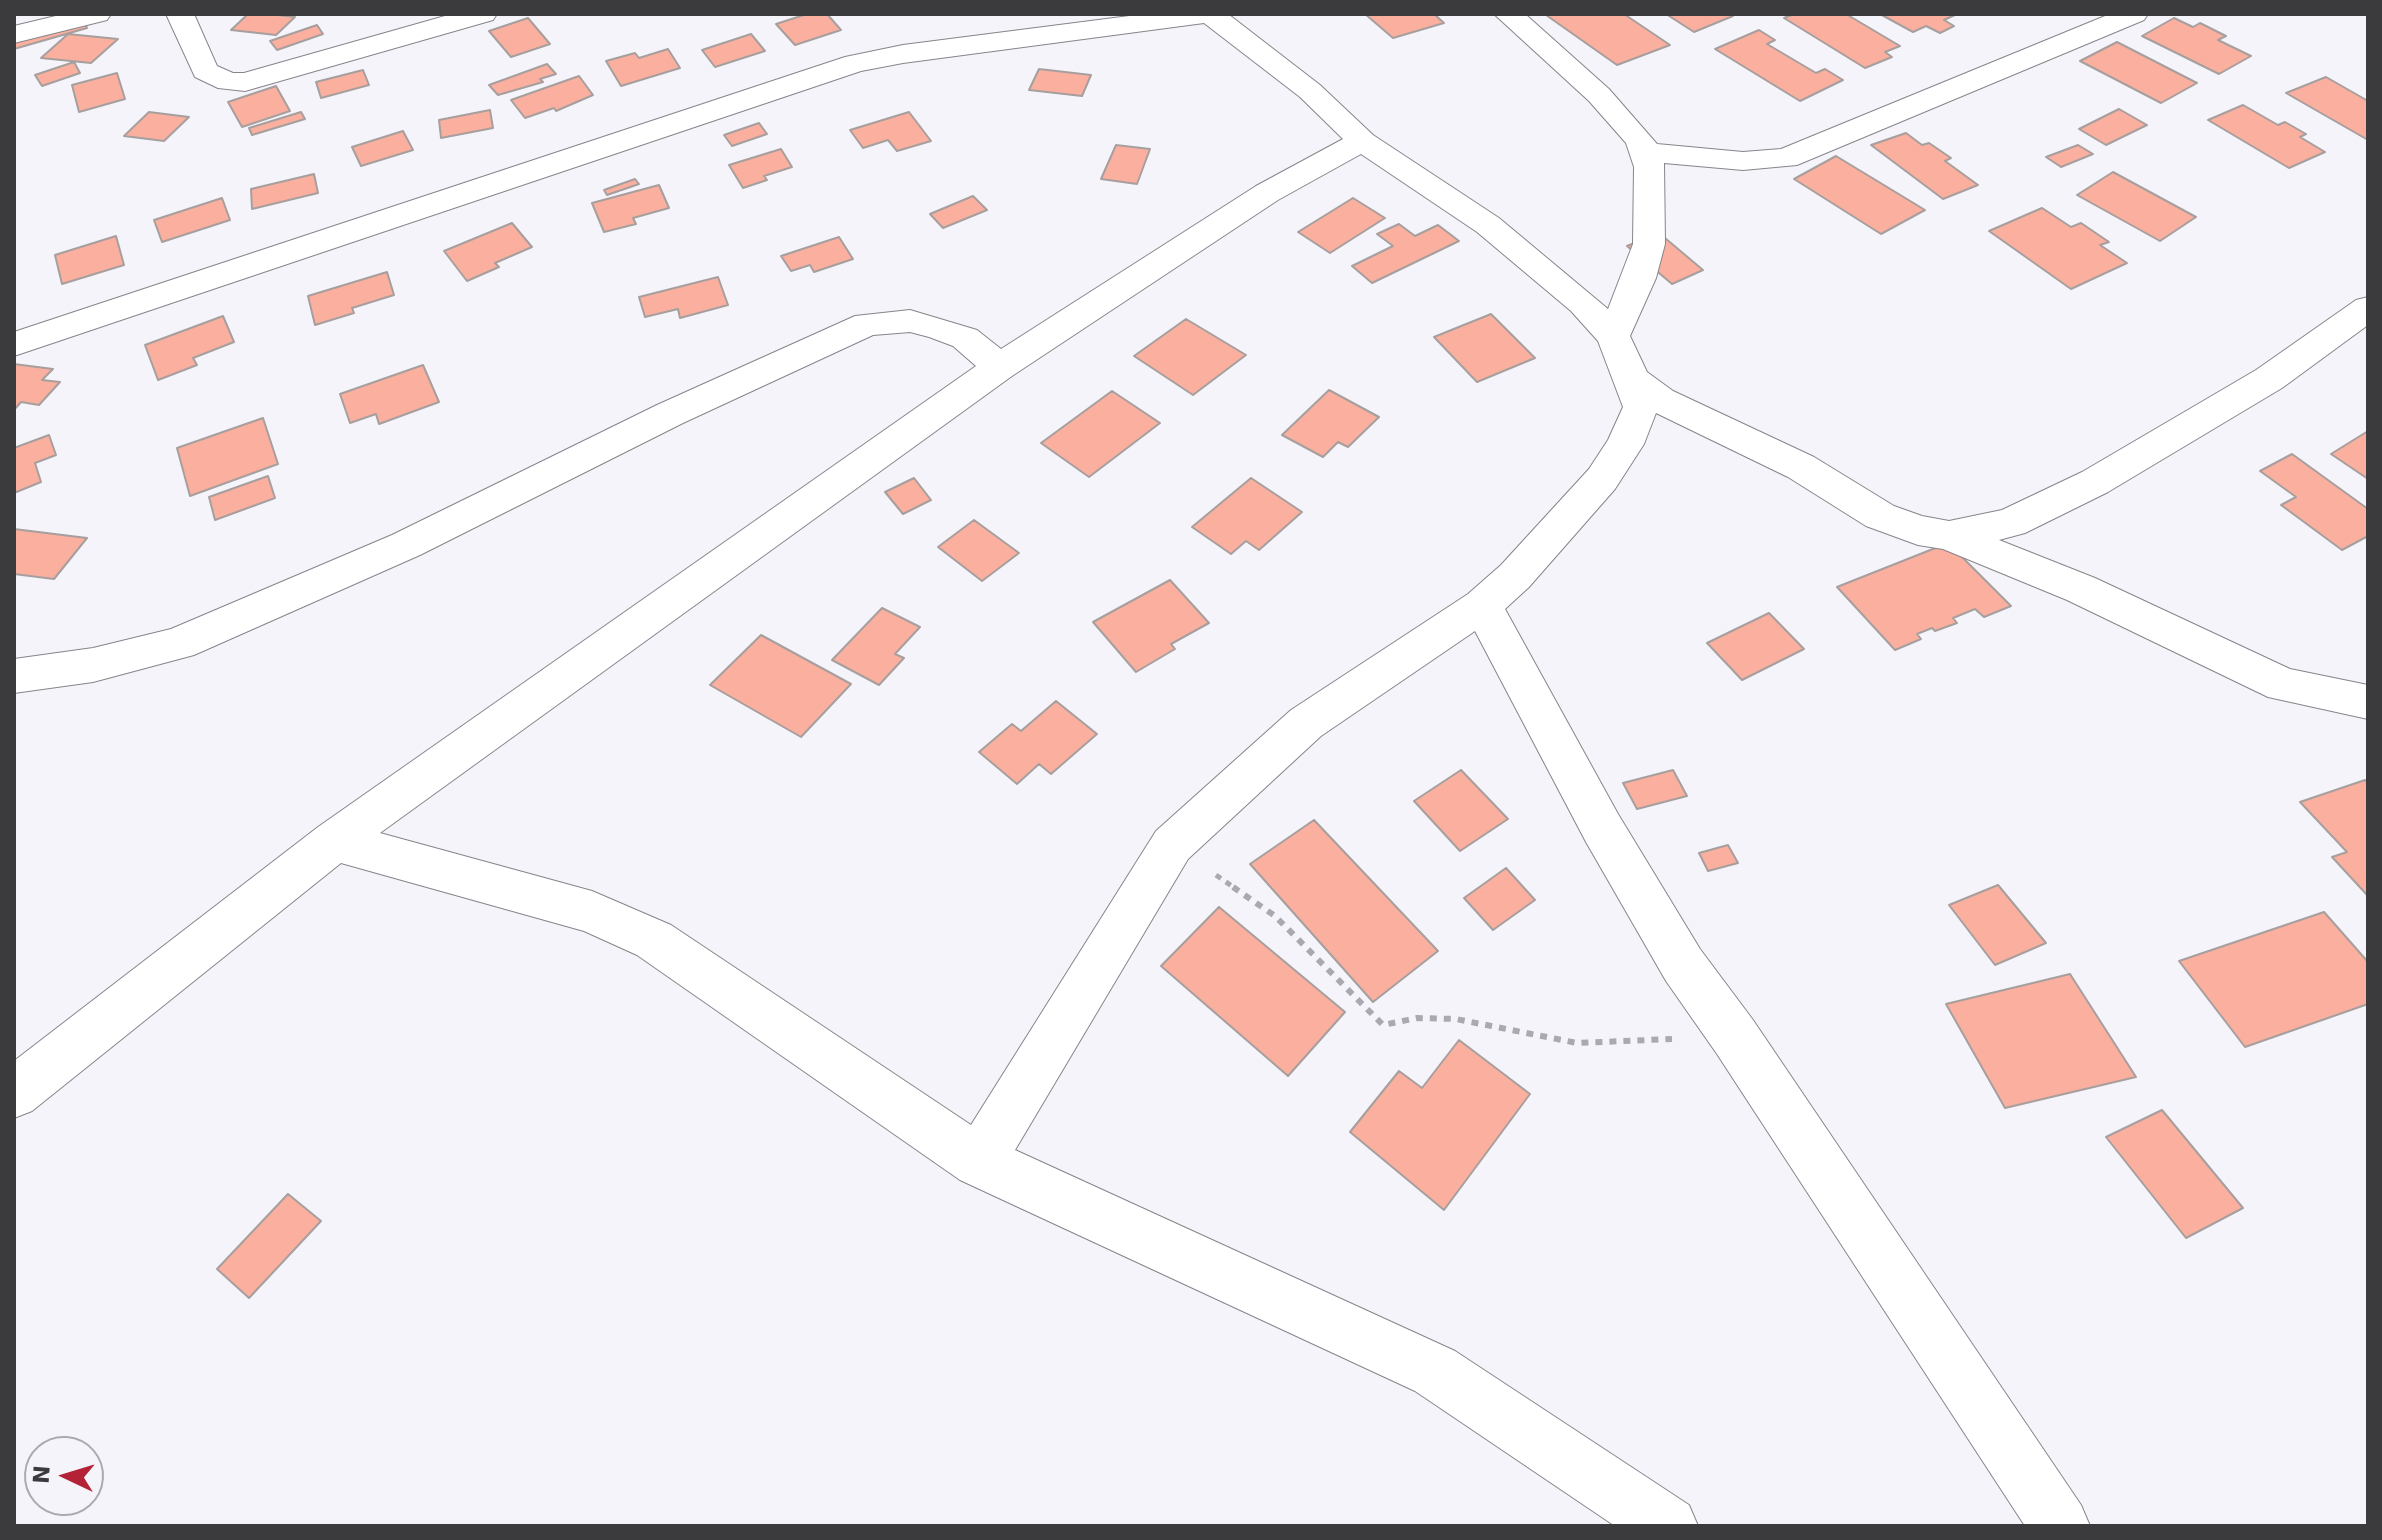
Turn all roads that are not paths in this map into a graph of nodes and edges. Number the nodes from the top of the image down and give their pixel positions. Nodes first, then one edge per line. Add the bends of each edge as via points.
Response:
1 (97, 14) edge
2 (180, 14) edge
3 (483, 14) edge
4 (1508, 14) edge
5 (2134, 14) edge
6 (14, 35) edge
7 (1362, 141) junction
8 (1645, 152) junction
9 (2368, 308) edge
10 (1613, 336) junction
11 (14, 344) edge
12 (999, 367) junction
13 (1632, 379) junction
14 (1949, 536) junction
15 (1482, 605) junction
16 (14, 676) edge
17 (2368, 702) edge
18 (334, 841) junction
19 (14, 1093) edge
20 (979, 1161) junction
21 (1668, 1526) edge
22 (2060, 1526) edge

1 - 6 street
2 - 3 street via 205,71 228,82 245,82
4 - 8 street via 1599,95
5 - 8 street via 1786,158 1743,161
7 - 10 street via 1488,225 1583,303
7 - 11 street via 1310,91 1210,14 903,54 855,63
7 - 12 street via 1267,193
8 - 10 street via 1651,178 1649,244
9 - 14 street via 2269,379 2095,482 2011,523
10 - 13 street
12 - 16 street via 965,338 940,329 910,321 867,324 670,414 406,545 179,643 93,665
12 - 18 street
13 - 14 street via 1660,400 1801,467 1880,516
13 - 15 street via 1641,407 1602,479
14 - 17 street via 2081,589 2283,685
15 - 20 street via 1306,723 1172,845
15 - 22 street via 1683,965
18 - 19 street
18 - 20 street via 592,912 654,940
20 - 21 street via 1435,1371

